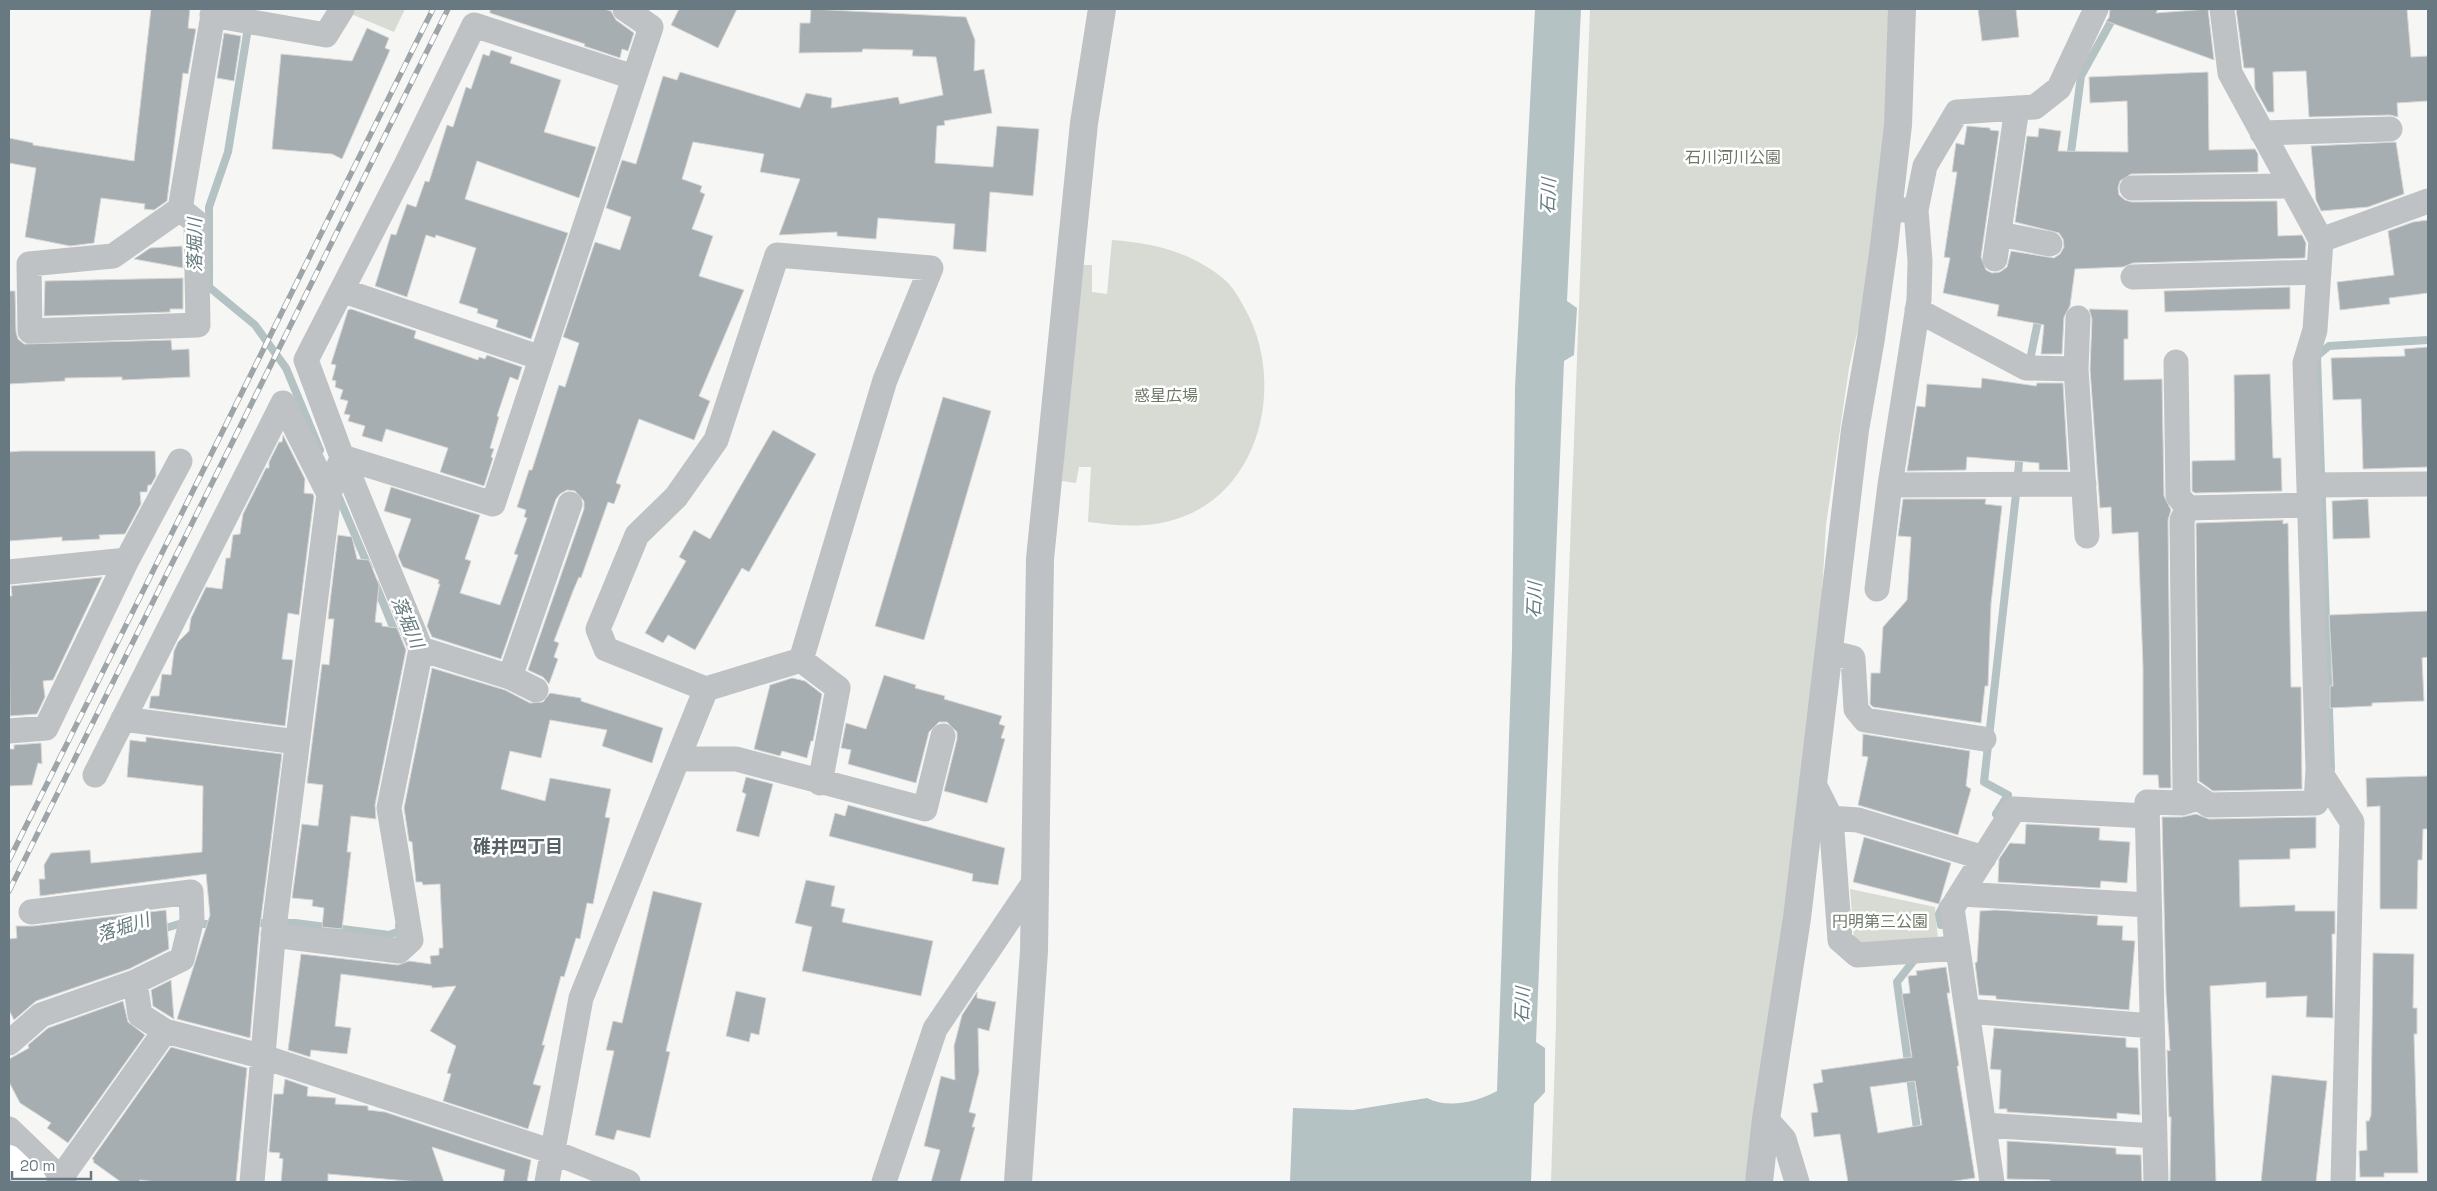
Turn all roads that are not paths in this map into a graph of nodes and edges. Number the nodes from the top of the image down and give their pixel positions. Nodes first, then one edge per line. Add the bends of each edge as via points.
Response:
1 (342, 9) edge
2 (625, 9) edge
3 (1102, 9) edge
4 (1902, 9) edge
5 (2096, 9) edge
6 (2222, 9) edge
7 (213, 12) edge
8 (477, 17) edge
9 (634, 77) junction
10 (2017, 108) junction
11 (2390, 129) dead end
12 (2262, 133) junction
13 (2290, 186) junction
14 (2132, 188) dead end
15 (2428, 201) edge
16 (180, 209) junction
17 (1888, 210) junction
18 (1916, 210) junction
19 (1999, 234) junction
20 (2321, 240) junction
21 (2050, 244) dead end
22 (1995, 258) dead end
23 (2319, 272) junction
24 (2133, 277) dead end
25 (344, 291) junction
26 (1917, 310) junction
27 (2078, 318) dead end
28 (542, 358) junction
29 (2176, 362) dead end
30 (2076, 369) junction
31 (180, 461) dead end
32 (335, 478) junction
33 (2084, 484) junction
34 (2428, 484) edge
35 (1890, 485) junction
36 (2316, 490) junction
37 (570, 504) dead end
38 (2188, 508) junction
39 (2087, 536) dead end
40 (127, 560) junction
41 (9, 572) edge
42 (1877, 589) dead end
43 (421, 649) junction
44 (1828, 652) junction
45 (801, 660) junction
46 (510, 677) junction
47 (706, 689) junction
48 (536, 690) dead end
49 (124, 719) junction
50 (9, 732) edge
51 (943, 736) dead end
52 (1984, 739) dead end
53 (297, 742) junction
54 (679, 759) junction
55 (2318, 769) junction
56 (95, 775) dead end
57 (1812, 780) junction
58 (820, 783) junction
59 (2198, 798) junction
60 (2147, 816) junction
61 (1831, 818) junction
62 (1984, 858) junction
63 (1035, 881) junction
64 (1961, 894) junction
65 (2149, 905) junction
66 (31, 912) dead end
67 (274, 926) junction
68 (1958, 948) junction
69 (135, 982) junction
70 (1967, 1011) junction
71 (2152, 1026) junction
72 (165, 1031) junction
73 (9, 1043) edge
74 (264, 1057) junction
75 (1766, 1119) junction
76 (1984, 1125) junction
77 (9, 1128) edge
78 (2155, 1136) junction
79 (553, 1152) junction
80 (9, 1159) edge
81 (62, 1180) edge
82 (33, 1182) edge
83 (252, 1182) edge
84 (547, 1182) edge
85 (628, 1182) edge
86 (884, 1182) edge
87 (1018, 1182) edge
88 (1758, 1182) edge
89 (1797, 1182) edge
90 (1992, 1182) edge
91 (2156, 1182) edge
92 (2343, 1182) edge

1 - 7 street via 326,35
2 - 9 street via 652,27
3 - 63 street via 1083,133 1040,559
4 - 17 street via 1898,125
5 - 10 street via 2059,88 2035,107
6 - 12 street via 2230,72
7 - 16 street
8 - 9 street
8 - 25 street
9 - 28 street
10 - 18 street via 1957,112 1925,166
10 - 19 street
11 - 12 street
12 - 13 street
13 - 14 street
13 - 20 street
15 - 20 street
16 - 16 street via 113,256 28,264 30,331 198,324 196,222
17 - 18 street
17 - 44 street via 1855,430
18 - 26 street via 1920,261
19 - 21 street
19 - 22 street
20 - 23 street
23 - 24 street
23 - 36 street via 2315,330 2305,363
25 - 28 street
25 - 32 street via 306,360
26 - 30 street via 2026,368
26 - 35 street
27 - 30 street
28 - 32 street via 493,504
29 - 38 street via 2178,496
30 - 33 street
31 - 40 street
32 - 43 street
32 - 49 street via 283,403
32 - 53 street
33 - 35 street
33 - 39 street
34 - 36 street
35 - 42 street
36 - 38 street
36 - 55 street
37 - 46 street
38 - 59 street via 2182,520 2185,789
40 - 41 street
40 - 50 street via 46,728
43 - 46 street
43 - 67 street via 389,808 411,940 400,951
44 - 52 street via 1853,658 1856,709 1865,720
44 - 57 street
45 - 47 street
45 - 47 street via 886,380 932,268 777,256 716,440 676,497 637,535 598,629 606,649
45 - 58 street via 838,688
46 - 48 street
47 - 54 street
49 - 53 street
49 - 56 street
51 - 58 street via 925,809
53 - 67 street
54 - 58 street via 736,760
54 - 79 street via 581,998
55 - 59 street via 2316,803 2209,805
55 - 92 street via 2352,822
57 - 61 street
57 - 75 street via 1797,918
59 - 60 street via 2182,803 2147,802
60 - 62 street via 2014,809
60 - 65 street
61 - 62 street via 1858,820
61 - 68 street via 1840,940 1857,955
62 - 64 street
63 - 86 street via 935,1029
63 - 87 street via 1034,951
64 - 65 street
64 - 68 street via 1952,908
65 - 71 street
66 - 69 street via 191,892 192,918 182,959
67 - 74 street
68 - 70 street
69 - 72 street via 140,1014
69 - 73 street via 41,1015
70 - 71 street
70 - 76 street
71 - 78 street
72 - 74 street
72 - 81 street
74 - 79 street
74 - 83 street
75 - 88 street
75 - 89 street via 1784,1139
76 - 78 street
76 - 90 street
77 - 81 street
78 - 91 street
79 - 84 street
79 - 85 street
80 - 82 highway

